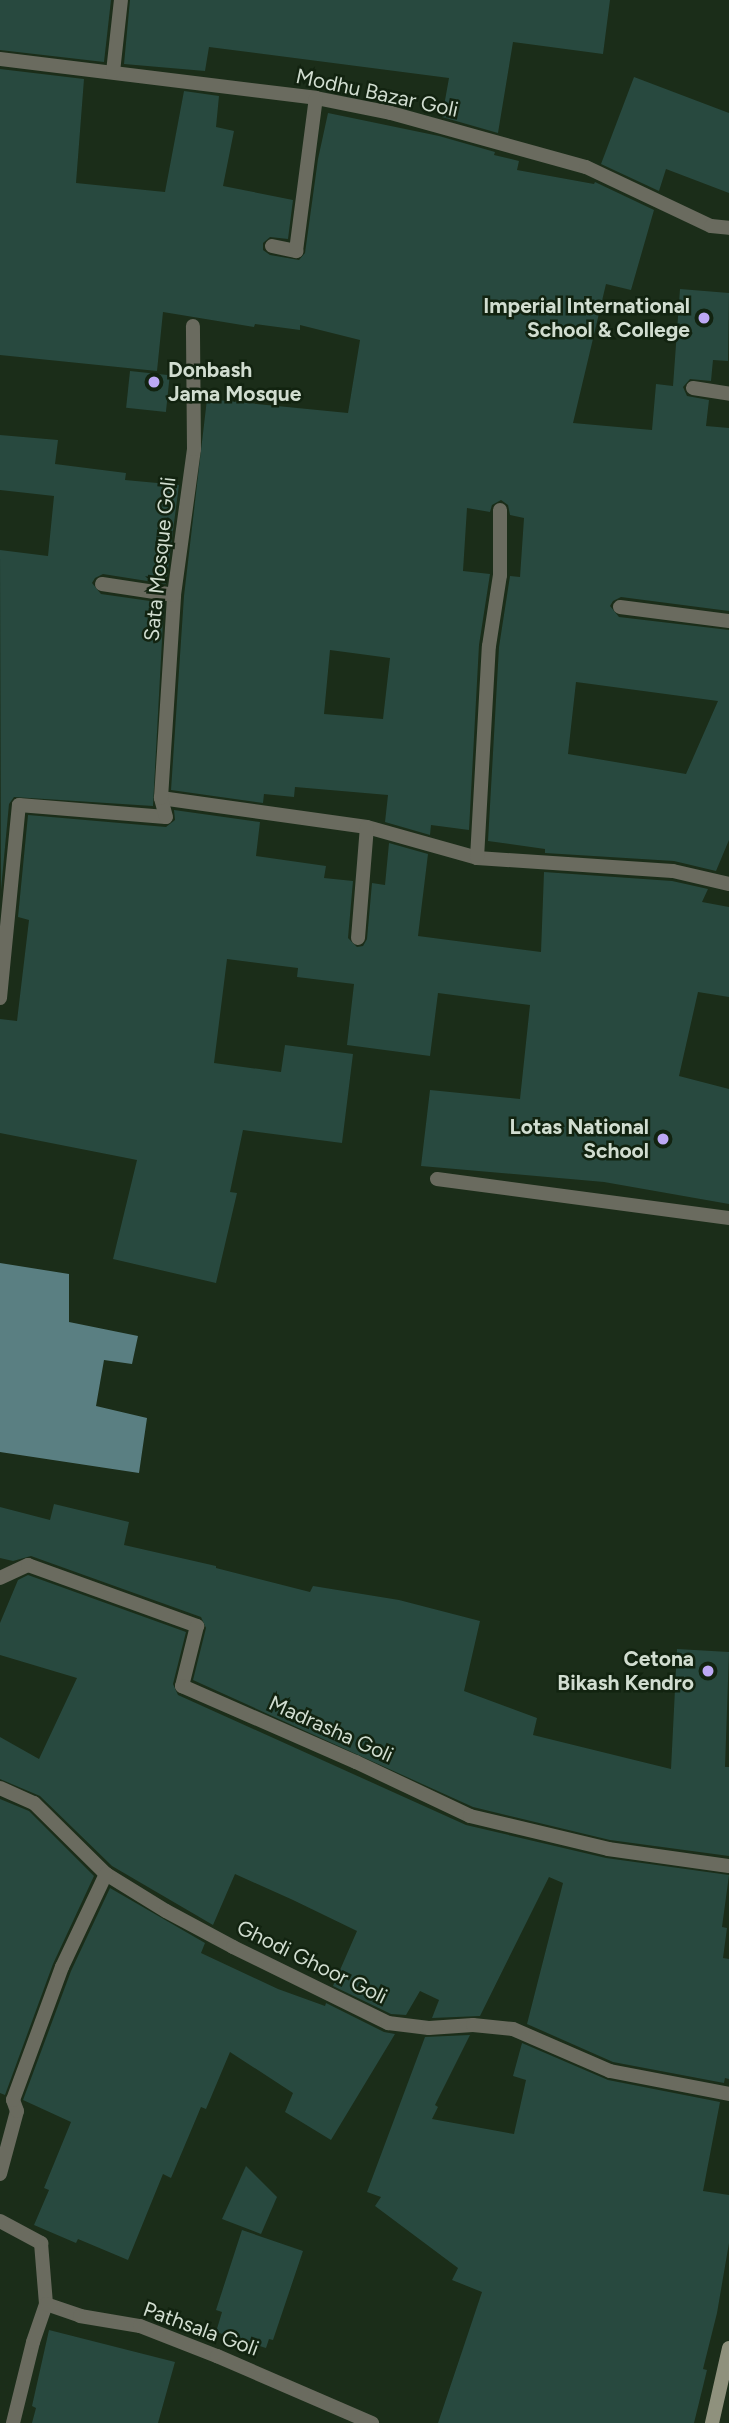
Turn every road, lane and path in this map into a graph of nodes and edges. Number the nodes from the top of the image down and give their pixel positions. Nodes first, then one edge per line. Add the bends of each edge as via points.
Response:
1 (121, 0) edge
2 (0, 60) edge
3 (113, 72) junction
4 (316, 98) junction
5 (729, 228) edge
6 (272, 246) dead end
7 (193, 326) dead end
8 (692, 388) dead end
9 (729, 394) edge
10 (500, 510) dead end
11 (102, 584) dead end
12 (174, 595) junction
13 (620, 607) dead end
14 (729, 621) edge
15 (161, 798) junction
16 (367, 827) junction
17 (477, 858) junction
18 (729, 884) edge
19 (358, 938) dead end
20 (0, 999) edge
21 (437, 1179) dead end
22 (729, 1218) edge
23 (0, 1578) edge
24 (0, 1788) edge
25 (729, 1866) edge
26 (106, 1874) junction
27 (729, 2094) edge
28 (0, 2174) edge
29 (0, 2221) edge
30 (46, 2304) junction
31 (729, 2347) edge
32 (13, 2423) edge
33 (372, 2423) edge
34 (712, 2423) edge

1 - 3 street
2 - 3 street, Modhu Bazar Goli
3 - 4 street, Modhu Bazar Goli
4 - 5 street, Modhu Bazar Goli via 391,113 586,167 711,226
4 - 6 street via 296,251
7 - 12 street, Sata Mosque Goli via 194,449
8 - 9 street
10 - 17 street via 500,575 489,646
11 - 12 street
12 - 15 street, Sata Mosque Goli
13 - 14 street
15 - 16 street
15 - 20 street, Sata Mosque Goli via 166,817 19,805
16 - 17 street
16 - 19 street
17 - 18 street via 673,871
21 - 22 street
23 - 25 street, Madrasha Goli via 28,1565 197,1626 181,1686 470,1816 608,1849
24 - 26 street, Ghodi Ghoor Goli via 34,1803
26 - 27 street, Ghodi Ghoor Goli via 233,1947 388,2022 429,2028 472,2025 513,2029 610,2071
26 - 28 street via 62,1967 13,2100 17,2111
29 - 30 street via 41,2243
30 - 32 street
30 - 33 street, Pathsala Goli via 80,2316 141,2326
31 - 34 street

